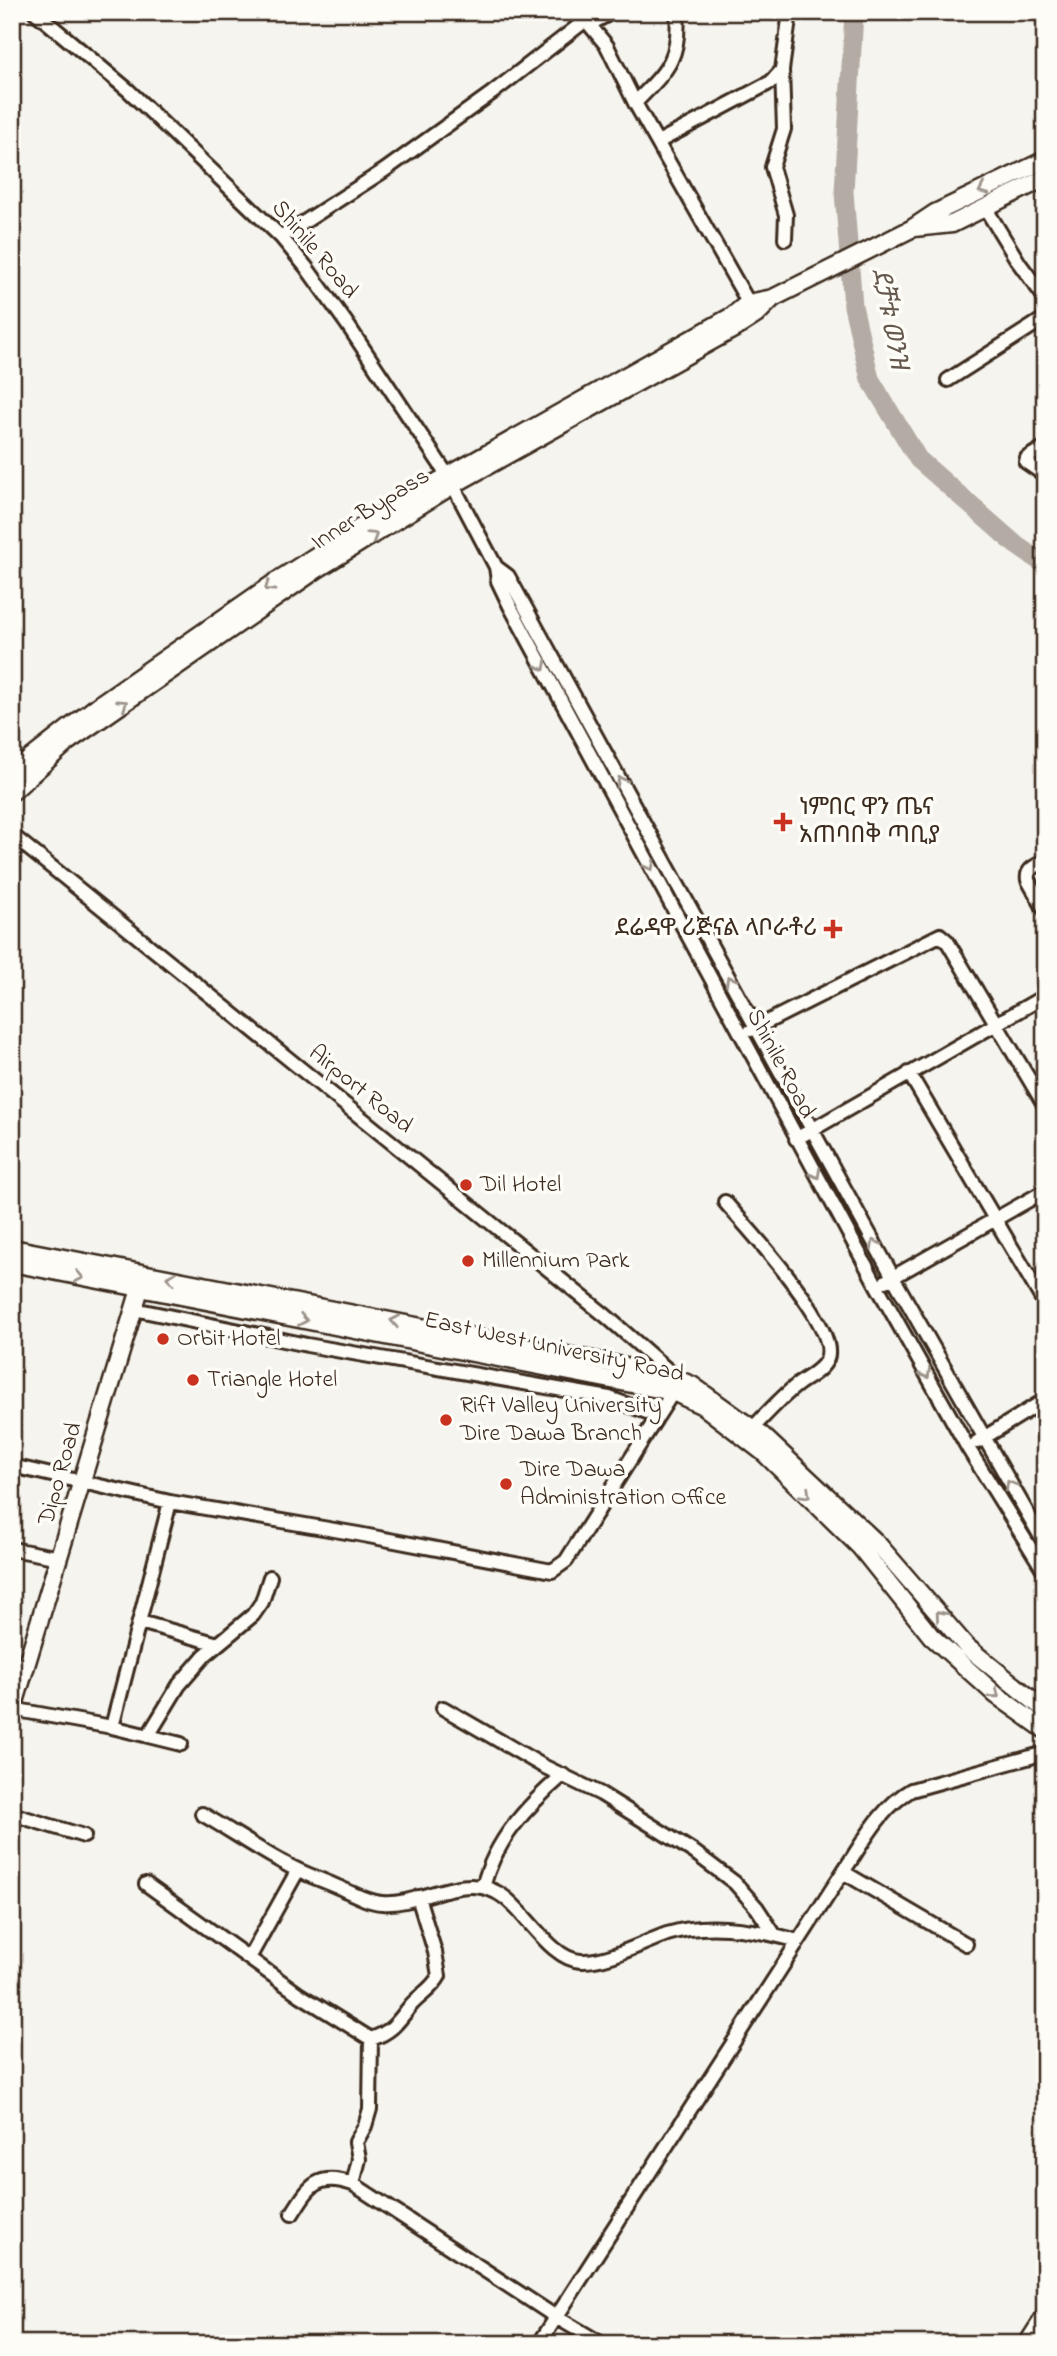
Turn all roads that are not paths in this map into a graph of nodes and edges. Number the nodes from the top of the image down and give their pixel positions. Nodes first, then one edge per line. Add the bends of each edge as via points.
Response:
1 (35, 12) edge
2 (612, 12) edge
3 (677, 12) edge
4 (789, 14) edge
5 (585, 19) edge
6 (782, 70) junction
7 (765, 85) junction
8 (783, 95) junction
9 (635, 103) junction
10 (658, 142) junction
11 (1045, 160) edge
12 (1043, 183) edge
13 (986, 209) junction
14 (911, 229) junction
15 (281, 237) junction
16 (785, 239) dead end
17 (1045, 298) edge
18 (752, 309) junction
19 (1045, 318) edge
20 (948, 380) dead end
21 (1045, 447) edge
22 (1045, 475) edge
23 (450, 481) junction
24 (313, 565) junction
25 (496, 567) junction
26 (12, 773) edge
27 (12, 792) edge
28 (12, 835) edge
29 (1045, 861) edge
30 (1045, 910) edge
31 (1045, 996) edge
32 (995, 1025) junction
33 (756, 1027) junction
34 (741, 1036) junction
35 (909, 1073) junction
36 (1045, 1107) edge
37 (812, 1128) junction
38 (796, 1139) junction
39 (1045, 1191) edge
40 (725, 1202) dead end
41 (994, 1219) junction
42 (12, 1248) edge
43 (12, 1263) edge
44 (893, 1277) junction
45 (142, 1281) junction
46 (877, 1286) junction
47 (1045, 1304) edge
48 (134, 1309) junction
49 (676, 1386) junction
50 (1045, 1400) edge
51 (658, 1416) junction
52 (748, 1433) junction
53 (983, 1438) junction
54 (968, 1448) junction
55 (12, 1466) edge
56 (82, 1481) junction
57 (170, 1502) junction
58 (1045, 1544) edge
59 (12, 1549) edge
60 (60, 1558) junction
61 (1045, 1572) edge
62 (270, 1577) dead end
63 (140, 1622) junction
64 (218, 1644) junction
65 (983, 1660) junction
66 (971, 1673) junction
67 (443, 1708) dead end
68 (13, 1710) edge
69 (1045, 1710) edge
70 (112, 1727) junction
71 (1045, 1730) edge
72 (148, 1736) junction
73 (181, 1744) dead end
74 (1045, 1753) edge
75 (563, 1775) junction
76 (12, 1814) edge
77 (202, 1814) dead end
78 (84, 1836) dead end
79 (298, 1870) junction
80 (843, 1872) junction
81 (483, 1887) junction
82 (418, 1897) junction
83 (774, 1934) junction
84 (798, 1941) junction
85 (966, 1944) dead end
86 (249, 1958) junction
87 (371, 2039) junction
88 (353, 2184) junction
89 (292, 2214) dead end
90 (1045, 2316) edge
91 (556, 2317) junction
92 (539, 2344) edge
93 (601, 2344) edge
94 (1027, 2344) edge

1 - 15 street, Shinile Road via 128,90
2 - 5 street
3 - 9 street via 672,62
4 - 6 street
5 - 9 street via 607,46
5 - 15 street via 385,170
6 - 7 street
6 - 8 street
7 - 8 street
7 - 10 street
8 - 16 street via 784,129 772,167 786,215
9 - 10 street
10 - 18 street
11 -> 14 main road, Inner Bypass
12 - 13 main road, Inner Bypass
13 - 14 main road, Inner Bypass via 952,224
13 - 17 street
14 - 18 main road, Inner Bypass
15 - 23 street, Shinile Road via 323,288
18 - 23 main road, Inner Bypass
19 - 20 street
21 - 22 street via 1026,462
23 - 24 main road, Inner Bypass
23 - 25 street, Shinile Road
24 -> 26 main road, Inner Bypass via 101,703
27 -> 24 main road, Inner Bypass via 69,741
33 -> 25 street, Shinile Road via 508,576
25 -> 34 street, Shinile Road via 510,606
28 - 49 street, Airport Road via 606,1316
29 - 30 street via 1027,874
31 - 32 street
32 - 33 street via 940,936
32 - 35 street
32 - 36 street
33 - 34 street
33 - 37 street, Shinile Road
34 - 38 street, Shinile Road
35 - 37 street
35 - 41 street
37 - 38 street
44 -> 37 street, Shinile Road
38 -> 46 street, Shinile Road
39 - 41 street
40 - 52 street via 797,1288 815,1315 828,1349 820,1368
41 - 44 street
41 - 47 street
42 - 45 main road, East West University Road
43 -> 45 main road, East West University Road
44 - 46 street
44 - 53 street, Shinile Road
45 - 48 main road, Dipo Road
45 - 49 main road, East West University Road via 613,1364
46 -> 54 street, Shinile Road
48 - 51 street via 608,1398
48 - 56 main road, Dipo Road
49 - 51 street
49 - 52 main road, East West University Road via 692,1385
50 - 53 street
51 - 57 street via 566,1561 552,1571
65 -> 52 main road, East West University Road via 869,1535
52 -> 66 main road, East West University Road via 860,1546 931,1636
53 - 54 street
58 -> 53 street, Shinile Road
54 - 61 street, Shinile Road
55 - 56 street
56 - 57 street
56 - 60 main road, Dipo Road
57 - 63 street
59 - 60 street
60 - 68 main road, Dipo Road
62 - 64 street via 253,1615
63 - 64 street
63 - 70 street
64 - 72 street via 179,1685
65 - 66 main road
65 - 69 main road, East West University Road
66 -> 71 main road, East West University Road
67 - 75 street
68 - 70 street
70 - 72 street
72 - 73 street
74 - 80 street via 911,1790 897,1798
75 - 81 street via 531,1803 500,1843
75 - 83 street via 694,1852 734,1883
76 - 78 street
77 - 79 street
79 - 82 street via 367,1900 384,1903
79 - 86 street
80 - 84 street
80 - 85 street
81 - 82 street via 463,1886
81 - 83 street via 506,1898 546,1940 579,1961 684,1930 742,1928
82 - 87 street via 439,1976 400,2022
83 - 84 street
84 - 91 street
86 - 86 street via 176,1905 146,1884 239,1950
86 - 87 street
87 - 88 street via 370,2109 356,2142 359,2159
88 - 89 street via 334,2177 319,2181 302,2195
88 - 91 street
90 - 94 main road
91 - 92 street
91 - 93 street

